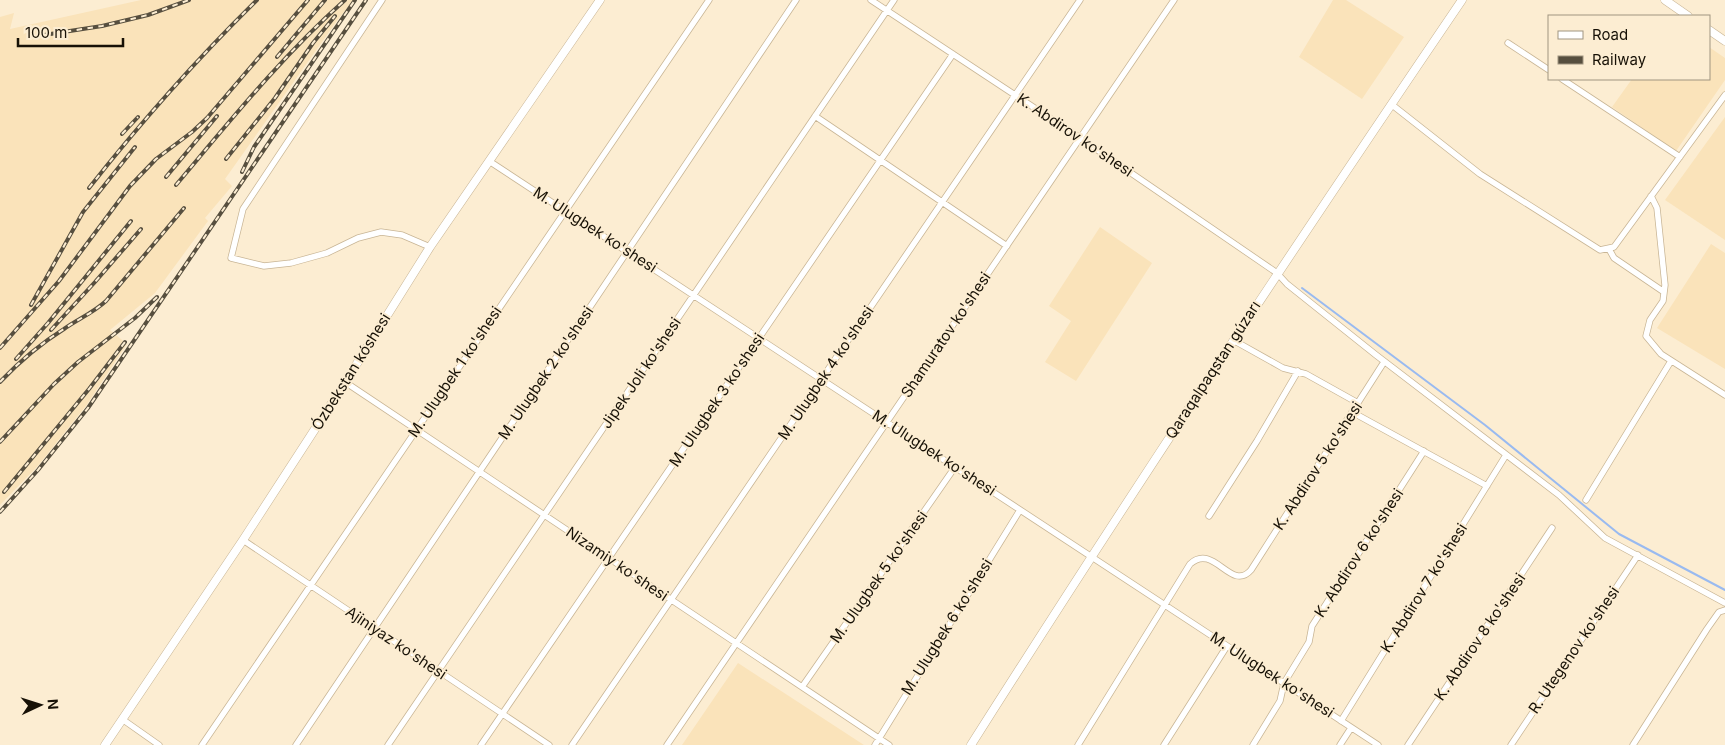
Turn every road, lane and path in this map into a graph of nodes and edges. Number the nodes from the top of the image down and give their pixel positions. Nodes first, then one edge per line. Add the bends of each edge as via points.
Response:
1 (382, 0) edge
2 (600, 0) edge
3 (709, 0) edge
4 (796, 0) edge
5 (871, 0) edge
6 (894, 0) edge
7 (1080, 0) edge
8 (1173, 0) edge
9 (1462, 0) edge
10 (1665, 0) edge
11 (887, 11) junction
12 (1687, 15) edge
13 (1710, 31) edge
14 (1725, 41) edge
15 (1508, 43) dead end
16 (953, 54) junction
17 (1548, 69) edge
18 (1564, 80) edge
19 (1015, 95) junction
20 (1725, 95) edge
21 (1391, 104) junction
22 (815, 116) junction
23 (1080, 138) junction
24 (1680, 157) junction
25 (881, 160) junction
26 (489, 161) junction
27 (1651, 196) junction
28 (942, 202) junction
29 (566, 211) junction
30 (1007, 246) junction
31 (430, 247) junction
32 (1609, 249) junction
33 (627, 251) junction
34 (1277, 273) junction
35 (1664, 292) junction
36 (694, 295) junction
37 (759, 338) junction
38 (1233, 340) junction
39 (1671, 360) junction
40 (1384, 362) junction
41 (1298, 371) junction
42 (822, 379) junction
43 (345, 382) junction
44 (1725, 394) edge
45 (1358, 402) junction
46 (1352, 412) junction
47 (887, 422) junction
48 (416, 430) junction
49 (1424, 451) junction
50 (1506, 455) junction
51 (955, 467) junction
52 (479, 472) junction
53 (1487, 486) junction
54 (1586, 500) dead end
55 (1020, 510) junction
56 (544, 515) junction
57 (1209, 516) dead end
58 (1552, 528) dead end
59 (242, 540) junction
60 (1638, 555) junction
61 (1090, 557) junction
62 (609, 558) junction
63 (310, 586) junction
64 (671, 600) junction
65 (1725, 603) edge
66 (1165, 605) junction
67 (1725, 610) edge
68 (374, 628) junction
69 (736, 643) junction
70 (1227, 646) junction
71 (438, 671) junction
72 (1284, 683) junction
73 (802, 687) junction
74 (502, 714) junction
75 (122, 719) junction
76 (1341, 721) junction
77 (1351, 728) junction
78 (879, 738) junction
79 (105, 745) edge
80 (158, 745) edge
81 (202, 745) edge
82 (296, 745) edge
83 (388, 745) edge
84 (481, 745) edge
85 (549, 745) edge
86 (572, 745) edge
87 (666, 745) edge
88 (875, 745) edge
89 (889, 745) edge
90 (971, 745) edge
91 (1078, 745) edge
92 (1164, 745) edge
93 (1253, 745) edge
94 (1340, 745) edge
95 (1378, 745) edge
96 (1408, 745) edge
97 (1510, 745) edge
98 (1633, 745) edge

1 - 31 street via 243,209 231,258 264,266 291,262 327,253 358,238 381,232 402,235
2 - 26 street, Ózbekstan kóshesi
3 - 29 street, M. Ulugbek 1 ko'shesi
4 - 33 street, M. Ulugbek 2 ko'shesi
5 - 11 street, K. Abdirov ko'shesi
6 - 11 street, Jipek Joli ko'shesi
7 - 19 street, M. Ulugbek 4 ko'shesi
8 - 23 street, Shamuratov ko'shesi
9 - 21 street, Qaraqalpaqstan gúzarı
10 - 12 street
11 - 16 street, K. Abdirov ko'shesi
11 - 22 street, Jipek Joli ko'shesi
13 - 14 street
15 - 17 street
16 - 19 street, K. Abdirov ko'shesi
16 - 25 street, M. Ulugbek 3 ko'shesi
18 - 24 street
19 - 23 street, K. Abdirov ko'shesi
19 - 28 street, M. Ulugbek 4 ko'shesi
20 - 24 street
21 - 32 street via 1480,174 1600,250
21 - 34 street, Qaraqalpaqstan gúzarı
22 - 25 street
22 - 36 street, Jipek Joli ko'shesi
23 - 30 street, Shamuratov ko'shesi
23 - 34 street, K. Abdirov ko'shesi
24 - 27 street
25 - 28 street
25 - 37 street, M. Ulugbek 3 ko'shesi
26 - 29 street, M. Ulugbek ko'shesi
26 - 31 street, Ózbekstan kóshesi
27 - 32 street via 1614,247
27 - 35 street via 1657,208
28 - 30 street
28 - 42 street, M. Ulugbek 4 ko'shesi
29 - 33 street, M. Ulugbek ko'shesi
29 - 48 street, M. Ulugbek 1 ko'shesi
30 - 47 street, Shamuratov ko'shesi
31 - 43 street, Ózbekstan kóshesi
32 - 35 street via 1614,258
33 - 36 street, M. Ulugbek ko'shesi
33 - 52 street, M. Ulugbek 2 ko'shesi
34 - 38 street, Qaraqalpaqstan gúzarı
34 - 40 street, K. Abdirov ko'shesi
35 - 39 street via 1646,336 1661,354
36 - 37 street, M. Ulugbek ko'shesi
36 - 56 street, Jipek Joli ko'shesi
37 - 42 street, M. Ulugbek ko'shesi
37 - 62 street, M. Ulugbek 3 ko'shesi
38 - 41 street via 1283,368
38 - 61 street, Qaraqalpaqstan gúzarı
39 - 44 street
39 - 54 street
40 - 45 street, K. Abdirov 5 ko'shesi
40 - 50 street, K. Abdirov ko'shesi
41 - 45 street
41 - 57 street
42 - 47 street, M. Ulugbek ko'shesi
42 - 64 street, M. Ulugbek 4 ko'shesi
43 - 48 street, Nizamiy ko'shesi
43 - 59 street, Ózbekstan kóshesi
45 - 46 street, K. Abdirov 5 ko'shesi
46 - 49 street
46 - 66 street, K. Abdirov 5 ko'shesi via 1251,570 1238,576 1208,559 1195,560
47 - 51 street, M. Ulugbek ko'shesi
47 - 69 street, Shamuratov ko'shesi
48 - 52 street, Nizamiy ko'shesi
48 - 63 street, M. Ulugbek 1 ko'shesi
49 - 53 street
49 - 72 street, K. Abdirov 6 ko'shesi via 1312,626 1309,642
50 - 53 street, K. Abdirov 7 ko'shesi
50 - 60 street, K. Abdirov ko'shesi via 1559,495 1605,538
51 - 55 street, M. Ulugbek ko'shesi
51 - 73 street, M. Ulugbek 5 ko'shesi
52 - 56 street, Nizamiy ko'shesi
52 - 68 street, M. Ulugbek 2 ko'shesi
53 - 76 street, K. Abdirov 7 ko'shesi
55 - 61 street, M. Ulugbek ko'shesi
55 - 78 street, M. Ulugbek 6 ko'shesi
56 - 62 street, Nizamiy ko'shesi
56 - 71 street, Jipek Joli ko'shesi
58 - 96 street, K. Abdirov 8 ko'shesi
59 - 63 street, Ajiniyaz ko'shesi
59 - 75 street, Ózbekstan kóshesi
60 - 65 street, K. Abdirov ko'shesi
60 - 97 street, R. Utegenov ko'shesi
61 - 66 street, M. Ulugbek ko'shesi
61 - 90 street, Qaraqalpaqstan gúzarı
62 - 64 street, Nizamiy ko'shesi
62 - 74 street, M. Ulugbek 3 ko'shesi
63 - 68 street, Ajiniyaz ko'shesi
63 - 81 street, M. Ulugbek 1 ko'shesi
64 - 69 street, Nizamiy ko'shesi
64 - 86 street, M. Ulugbek 4 ko'shesi
66 - 70 street, M. Ulugbek ko'shesi
66 - 91 street
67 - 98 street via 1719,612 1707,629
68 - 71 street, Ajiniyaz ko'shesi
68 - 82 street, M. Ulugbek 2 ko'shesi
69 - 73 street, Nizamiy ko'shesi
69 - 87 street, Shamuratov ko'shesi
70 - 72 street, M. Ulugbek ko'shesi
70 - 92 street
71 - 74 street, Ajiniyaz ko'shesi
71 - 83 street, Jipek Joli ko'shesi
72 - 76 street, M. Ulugbek ko'shesi
72 - 93 street, K. Abdirov 6 ko'shesi via 1280,701
73 - 78 street, Nizamiy ko'shesi
74 - 84 street, M. Ulugbek 3 ko'shesi
74 - 85 street, Ajiniyaz ko'shesi
75 - 79 street, Ózbekstan kóshesi
75 - 80 street
76 - 77 street, M. Ulugbek ko'shesi
77 - 94 street
77 - 95 street, M. Ulugbek ko'shesi
78 - 88 street, M. Ulugbek 6 ko'shesi
78 - 89 street, Nizamiy ko'shesi

